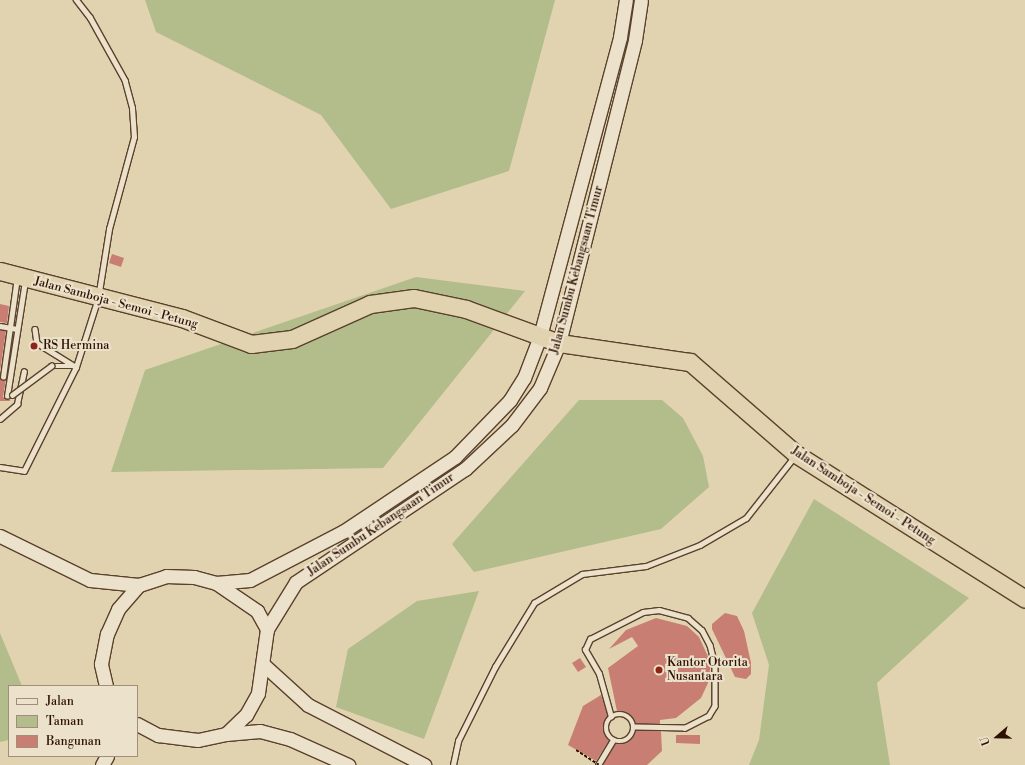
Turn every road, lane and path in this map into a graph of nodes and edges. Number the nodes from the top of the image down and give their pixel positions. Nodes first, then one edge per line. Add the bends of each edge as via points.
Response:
1 (76, 0) edge
2 (626, 0) edge
3 (641, 0) edge
4 (0, 271) edge
5 (21, 281) junction
6 (98, 298) junction
7 (0, 326) edge
8 (8, 327) junction
9 (17, 329) junction
10 (35, 330) dead end
11 (540, 336) junction
12 (559, 343) junction
13 (76, 367) junction
14 (24, 372) dead end
15 (3, 377) dead end
16 (0, 395) edge
17 (9, 396) junction
18 (0, 419) edge
19 (796, 454) junction
20 (0, 467) edge
21 (0, 536) edge
22 (216, 583) junction
23 (138, 585) junction
24 (1025, 599) edge
25 (267, 629) junction
26 (265, 666) junction
27 (106, 685) edge
28 (611, 716) junction
29 (138, 725) edge
30 (635, 727) junction
31 (226, 734) junction
32 (612, 740) junction
33 (576, 750) dead end
34 (348, 765) edge
35 (424, 765) edge
36 (453, 765) edge
37 (599, 765) edge

1 - 6 lane via 112,54 124,82 135,124 109,229
2 - 11 street, Jalan Sumbu Kebangsaan Timur via 620,37
3 - 12 street, Jalan Sumbu Kebangsaan Timur via 635,40
4 - 5 highway, Jalan Samboja - Semoi - Petung
5 - 6 highway, Jalan Samboja - Semoi - Petung
5 - 8 lane
5 - 9 lane via 21,307
6 - 11 highway, Jalan Samboja - Semoi - Petung via 182,318 250,344 292,339 370,304 414,298 466,309
6 - 13 lane
7 - 8 lane
8 - 9 lane
8 - 15 lane
9 - 17 lane
10 - 13 lane via 37,343
11 - 12 highway, Jalan Samboja - Semoi - Petung
11 - 22 street, Jalan Sumbu Kebangsaan Timur via 524,378 510,400 455,457 351,527 283,565 250,580
12 - 19 highway, Jalan Samboja - Semoi - Petung via 690,362
12 - 25 street, Jalan Sumbu Kebangsaan Timur via 540,388 497,439 418,502 296,582
13 - 17 lane, bridge via 61,363 51,366
13 - 20 lane via 24,471
14 - 18 lane via 17,404
16 - 17 lane
19 - 24 highway, Jalan Samboja - Semoi - Petung
19 - 36 lane via 746,518 700,545 646,566 582,574 534,603 495,667 458,741
21 - 23 street via 90,580
22 - 23 street, Jalan Sumbu Kebangsaan Timur via 194,577 166,576
22 - 25 street, Jalan Sumbu Kebangsaan Timur via 257,611
23 - 27 street via 118,609 108,634 101,664
25 - 26 street, Jalan Sumbu Kebangsaan Timur
26 - 31 street, Jalan Sumbu Kebangsaan Timur via 258,693 246,715
26 - 35 street via 308,705
28 - 30 lane via 626,715
28 - 30 lane via 599,674 585,650 590,639 643,612 659,610 688,618 702,630 710,645 715,665 715,706 709,716 684,728
28 - 32 lane via 606,729
29 - 31 street via 158,735 198,740
30 - 32 lane via 628,741
31 - 34 street via 260,731 290,739
32 - 37 lane
33 - 37 path, bridge

